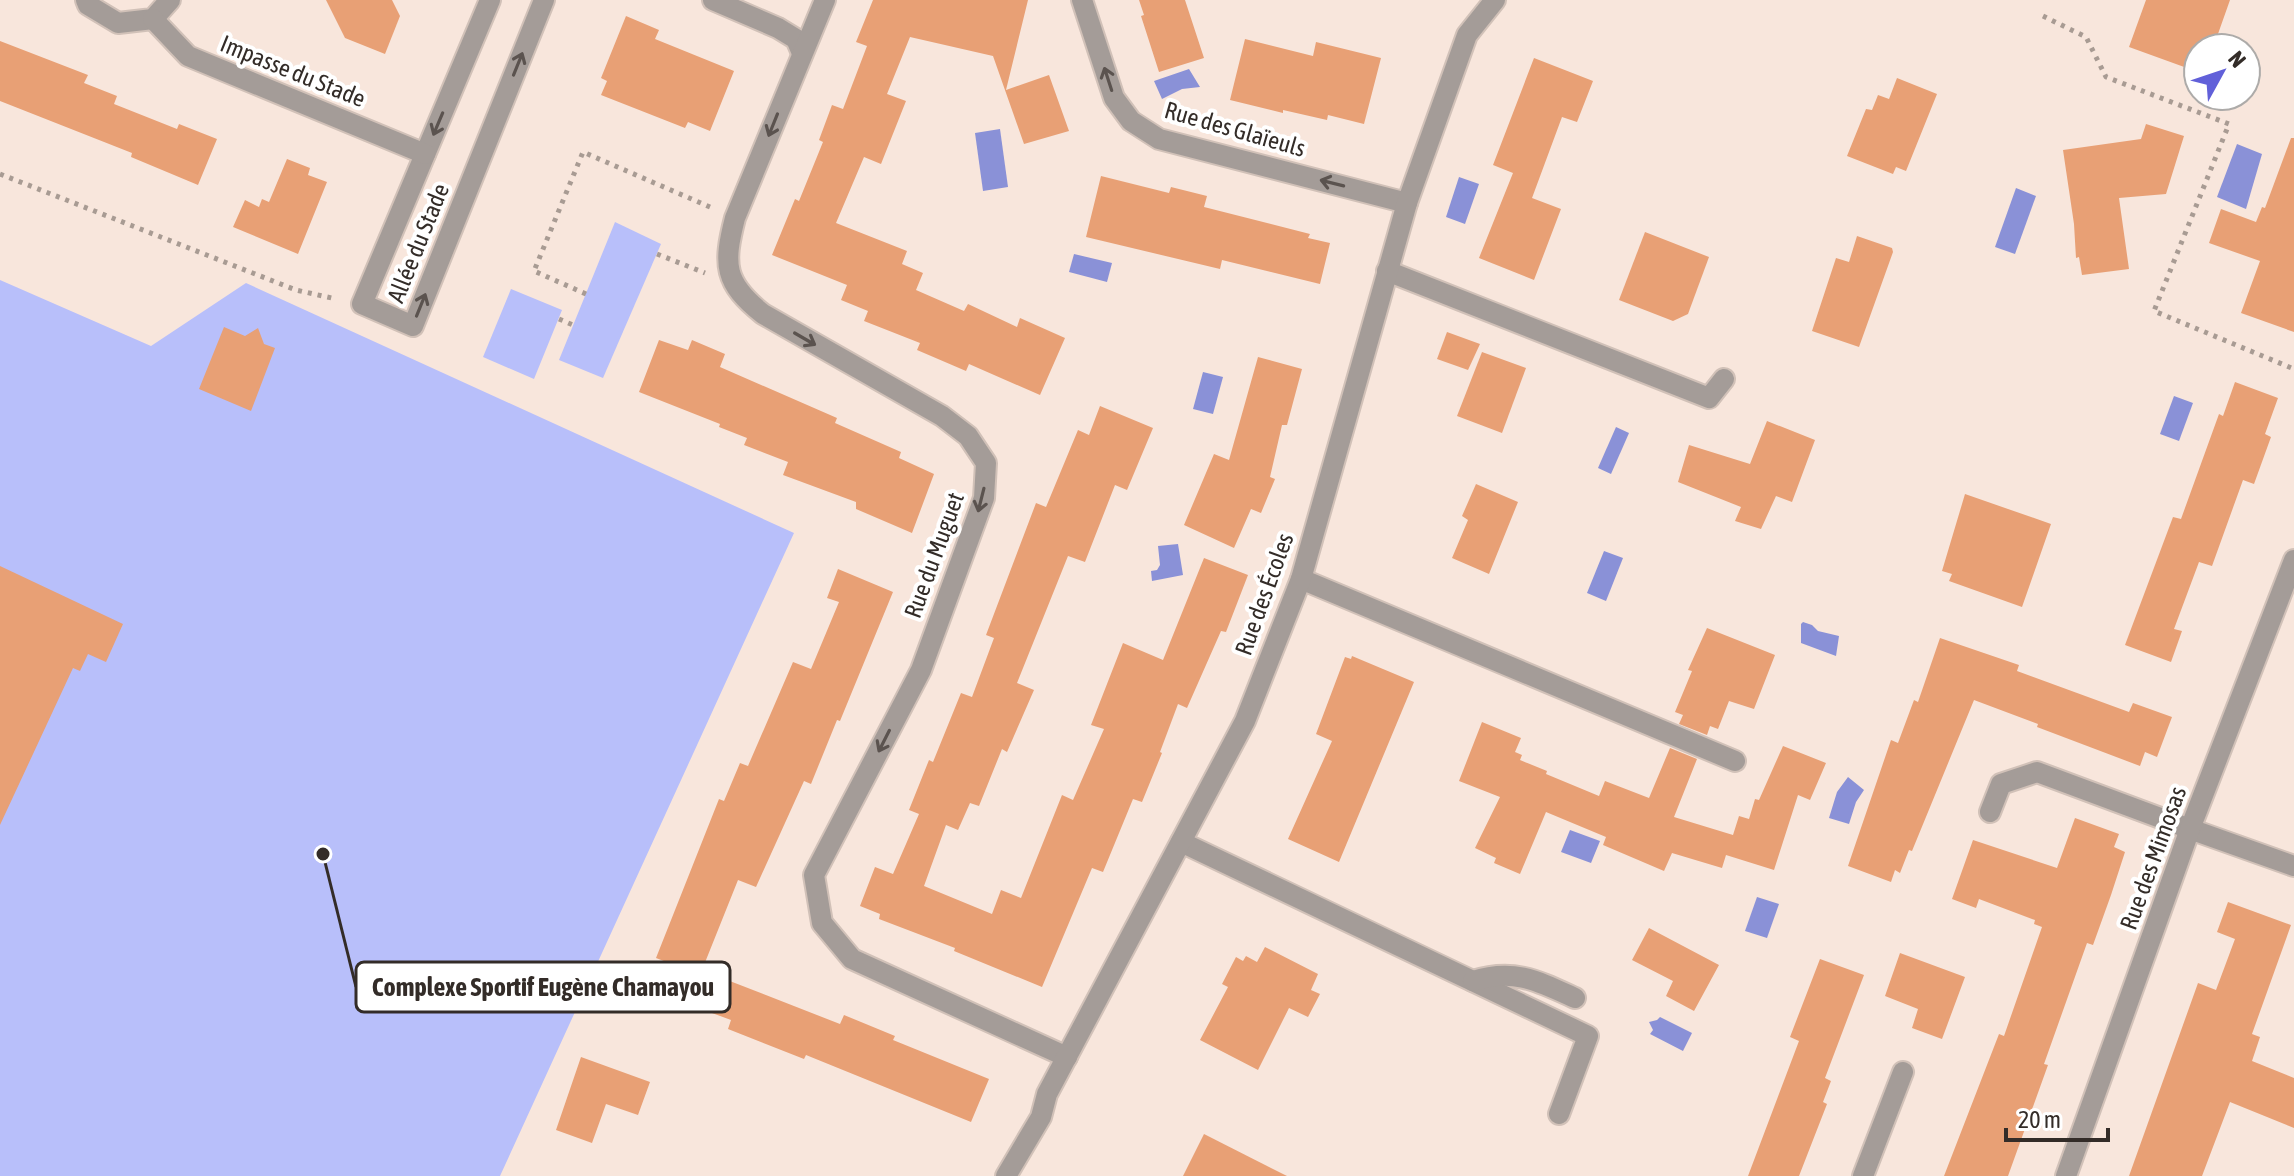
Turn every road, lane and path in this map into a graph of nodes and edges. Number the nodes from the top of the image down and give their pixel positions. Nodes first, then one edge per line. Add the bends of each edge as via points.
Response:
1 (86, 0) edge
2 (170, 0) edge
3 (490, 0) edge
4 (544, 0) edge
5 (713, 0) edge
6 (825, 0) edge
7 (1082, 0) edge
8 (1495, 0) edge
9 (2043, 16) dead end
10 (153, 19) junction
11 (802, 53) junction
12 (425, 154) junction
13 (0, 174) edge
14 (1407, 203) junction
15 (722, 212) dead end
16 (657, 254) dead end
17 (1387, 271) junction
18 (714, 276) dead end
19 (586, 294) dead end
20 (362, 304) junction
21 (559, 319) dead end
22 (573, 325) dead end
23 (2294, 369) edge
24 (1724, 379) dead end
25 (2294, 560) edge
26 (1301, 579) junction
27 (1735, 761) dead end
28 (1990, 812) dead end
29 (2190, 829) junction
30 (1181, 842) junction
31 (2294, 866) edge
32 (1473, 981) junction
33 (1575, 998) dead end
34 (1067, 1057) junction
35 (1903, 1072) dead end
36 (1559, 1114) dead end
37 (1006, 1176) edge
38 (1863, 1176) edge
39 (2066, 1176) edge

1 - 10 street via 118,23
2 - 10 street
3 -> 12 street, Allée du Stade
20 -> 4 street, Allée du Stade via 413,326
5 - 11 street via 778,28 796,39
6 - 11 street
14 -> 7 street, Rue des Glaïeuls via 1159,139 1131,121 1114,98
8 - 14 street, Rue des Écoles via 1467,35
9 - 23 path via 2086,37 2106,77 2229,124 2154,311
10 - 12 street, Impasse du Stade via 188,56
11 -> 34 street, Rue du Muguet via 735,218 729,273 740,296 763,314 942,416 968,436 986,463 984,498 921,670 814,875 822,923 852,959
12 - 20 street, Allée du Stade
13 - 20 path via 296,290
14 - 17 street, Rue des Écoles
15 - 19 path via 583,152 534,271
16 - 18 path
17 - 24 street via 1709,398
17 - 26 street, Rue des Écoles
21 - 22 path
25 - 29 street, Rue des Mimosas
26 - 27 street
26 - 30 street, Rue des Écoles via 1245,721
28 - 29 street via 2001,784 2037,772
29 - 31 street
29 - 39 street, Rue des Mimosas
30 - 32 street
30 - 34 street, Rue des Écoles
32 - 33 street via 1527,976
32 - 36 street via 1588,1036
34 - 37 street, Rue des Écoles via 1041,1117
35 - 38 street

